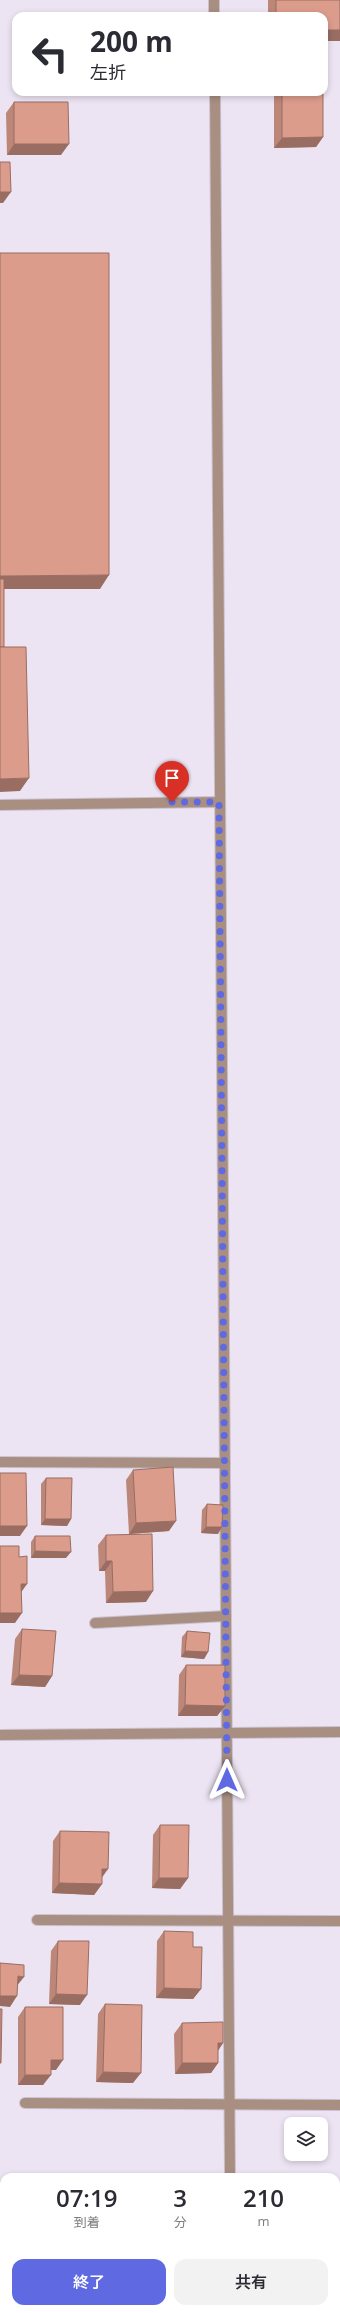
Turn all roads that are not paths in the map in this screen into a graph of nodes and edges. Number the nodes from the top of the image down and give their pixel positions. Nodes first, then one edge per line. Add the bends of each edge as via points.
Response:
1 (214, 0) edge
2 (214, 12) edge
3 (215, 96) edge
4 (219, 802) junction
5 (0, 805) edge
6 (0, 1462) edge
7 (225, 1463) junction
8 (226, 1616) junction
9 (95, 1623) dead end
10 (340, 1732) edge
11 (227, 1733) junction
12 (0, 1735) edge
13 (37, 1920) dead end
14 (228, 1920) junction
15 (340, 1921) edge
16 (25, 2103) dead end
17 (340, 2105) edge
18 (230, 2106) junction
19 (230, 2173) edge

1 - 2 street
3 - 4 street
4 - 5 street
4 - 7 street
6 - 7 street
7 - 8 street
8 - 9 street
8 - 11 street
10 - 11 street
11 - 12 street
11 - 14 street
13 - 14 street
14 - 15 street
14 - 18 street
16 - 18 street
17 - 18 street
18 - 19 street

